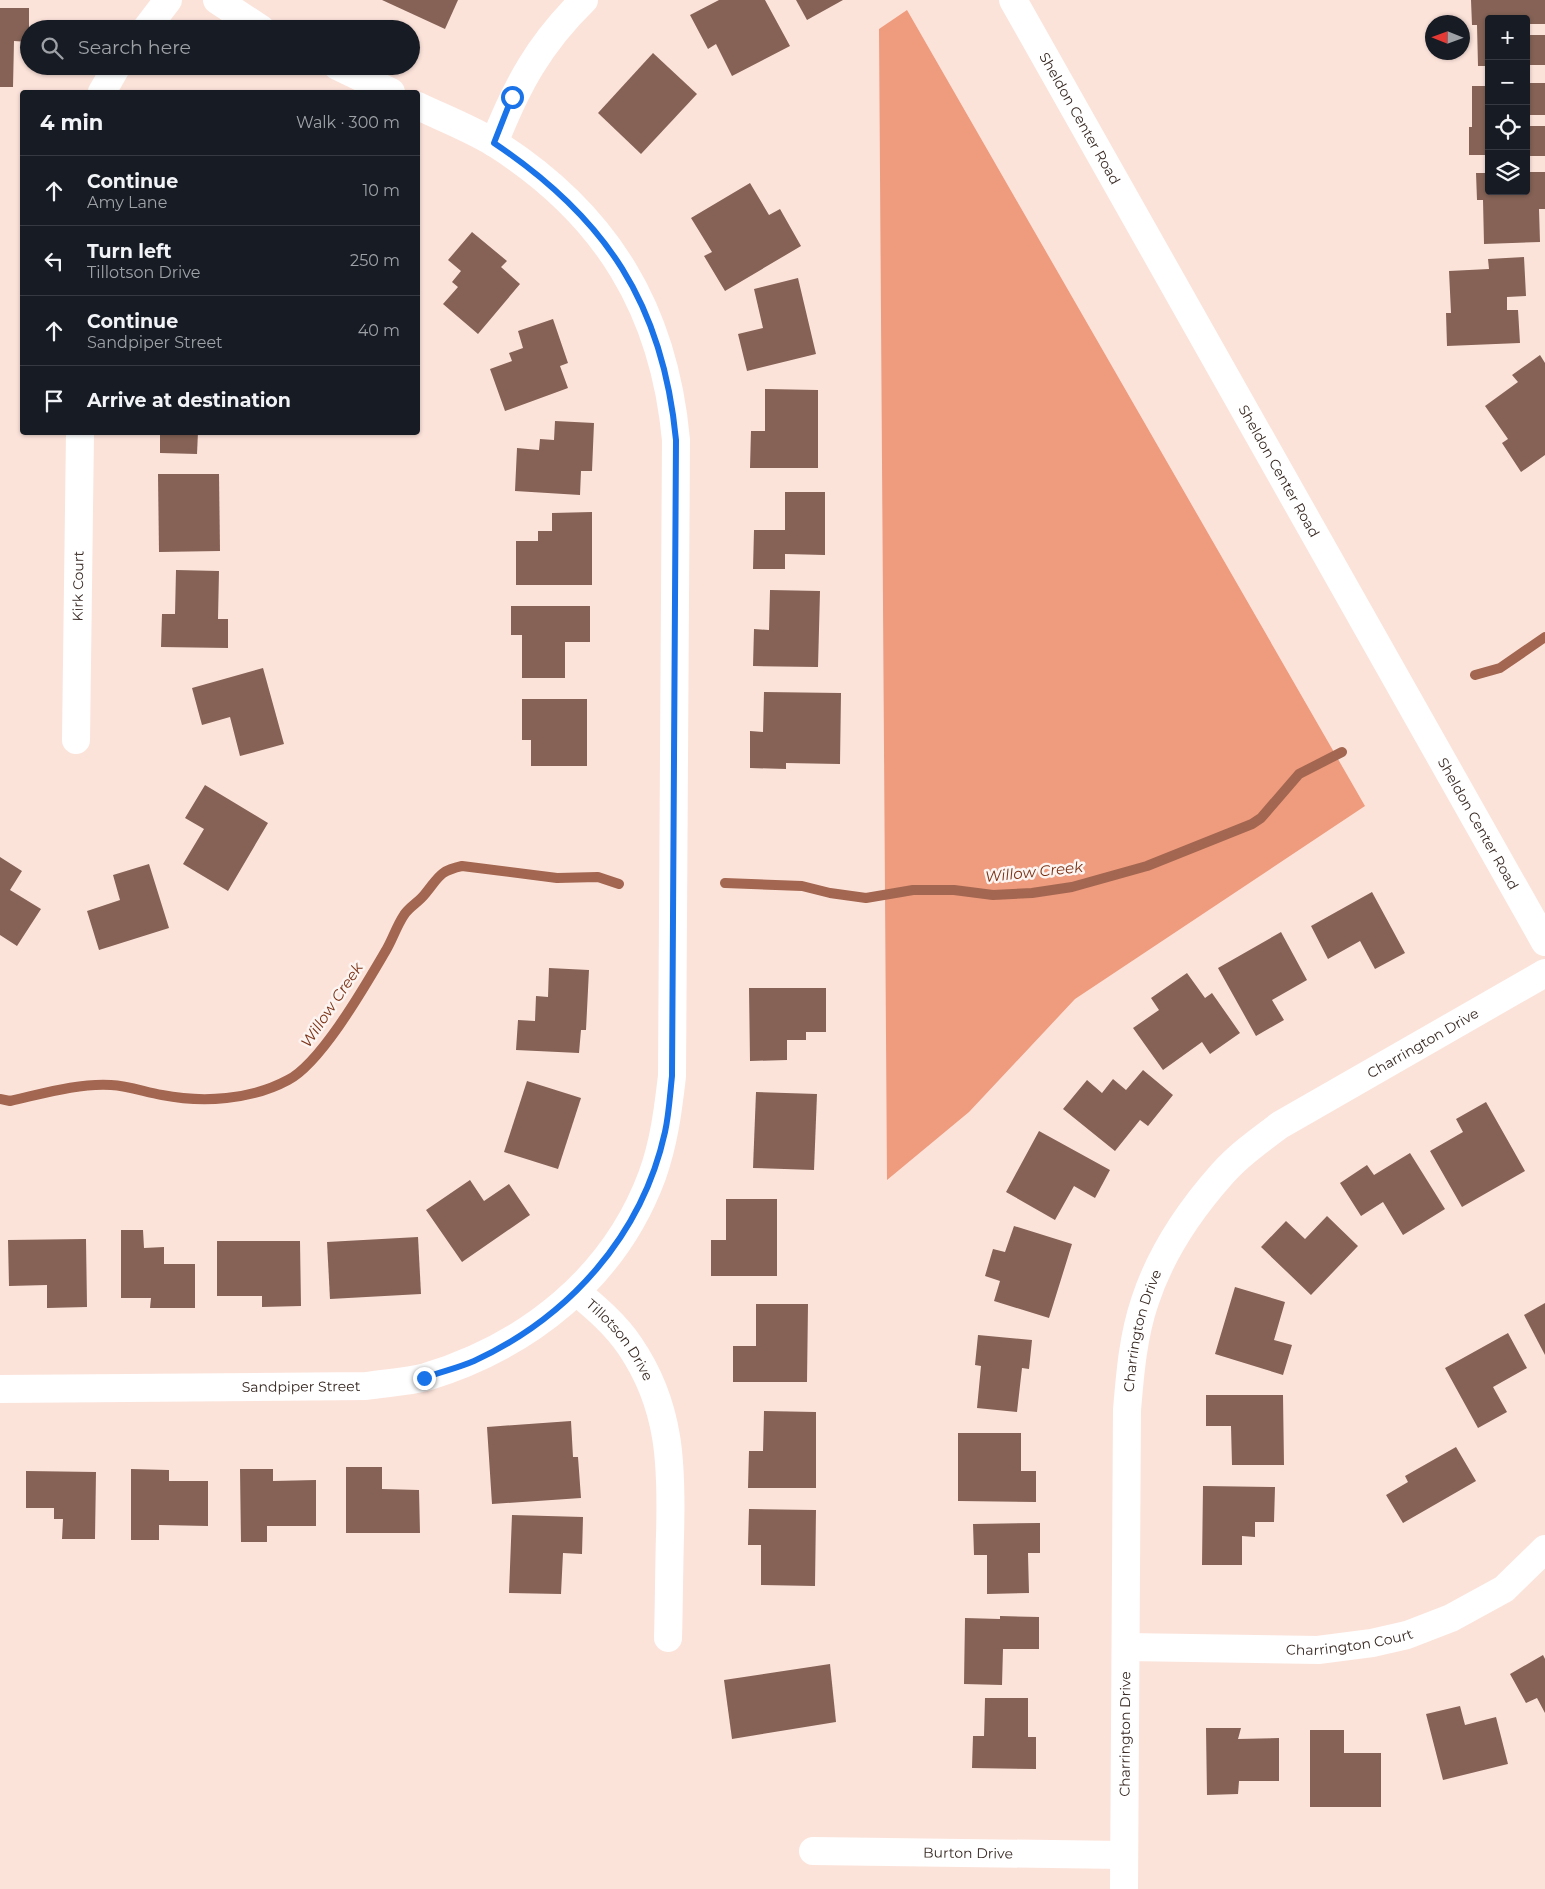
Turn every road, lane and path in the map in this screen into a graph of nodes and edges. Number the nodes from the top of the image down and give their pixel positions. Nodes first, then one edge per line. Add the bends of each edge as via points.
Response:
1 (168, 0) edge
2 (217, 0) edge
3 (584, 0) edge
4 (1013, 0) edge
5 (153, 20) edge
6 (247, 20) edge
7 (112, 75) edge
8 (356, 75) edge
9 (103, 90) edge
10 (387, 90) edge
11 (420, 107) edge
12 (494, 143) junction
13 (80, 435) edge
14 (76, 740) dead end
15 (1545, 942) edge
16 (1545, 973) edge
17 (577, 1292) junction
18 (0, 1390) edge
19 (1545, 1549) edge
20 (668, 1638) dead end
21 (1126, 1647) junction
22 (812, 1852) dead end
23 (1124, 1855) junction
24 (1124, 1889) edge

1 - 5 street
2 - 6 street
3 - 12 street via 535,57 512,97
4 - 15 street, Sheldon Center Road
7 - 9 street
8 - 10 street
11 - 12 street, Tillotson Drive
12 - 17 street, Tillotson Drive via 555,188 604,241 624,271 642,302 665,370 676,440 672,1076 665,1132 652,1176 632,1218 608,1256
13 - 14 street, Kirk Court
16 - 21 street, Charrington Drive via 1280,1124 1222,1174 1183,1224 1145,1302 1130,1364
17 - 18 street, Sandpiper Street via 544,1321 474,1361 424,1378 366,1386
17 - 20 street, Tillotson Drive via 629,1345 649,1378 662,1413 669,1445 671,1478
19 - 21 street, Charrington Court via 1504,1589 1451,1618 1407,1635 1318,1650
21 - 23 street, Charrington Drive
22 - 23 street, Burton Drive
23 - 24 street, Charrington Drive

